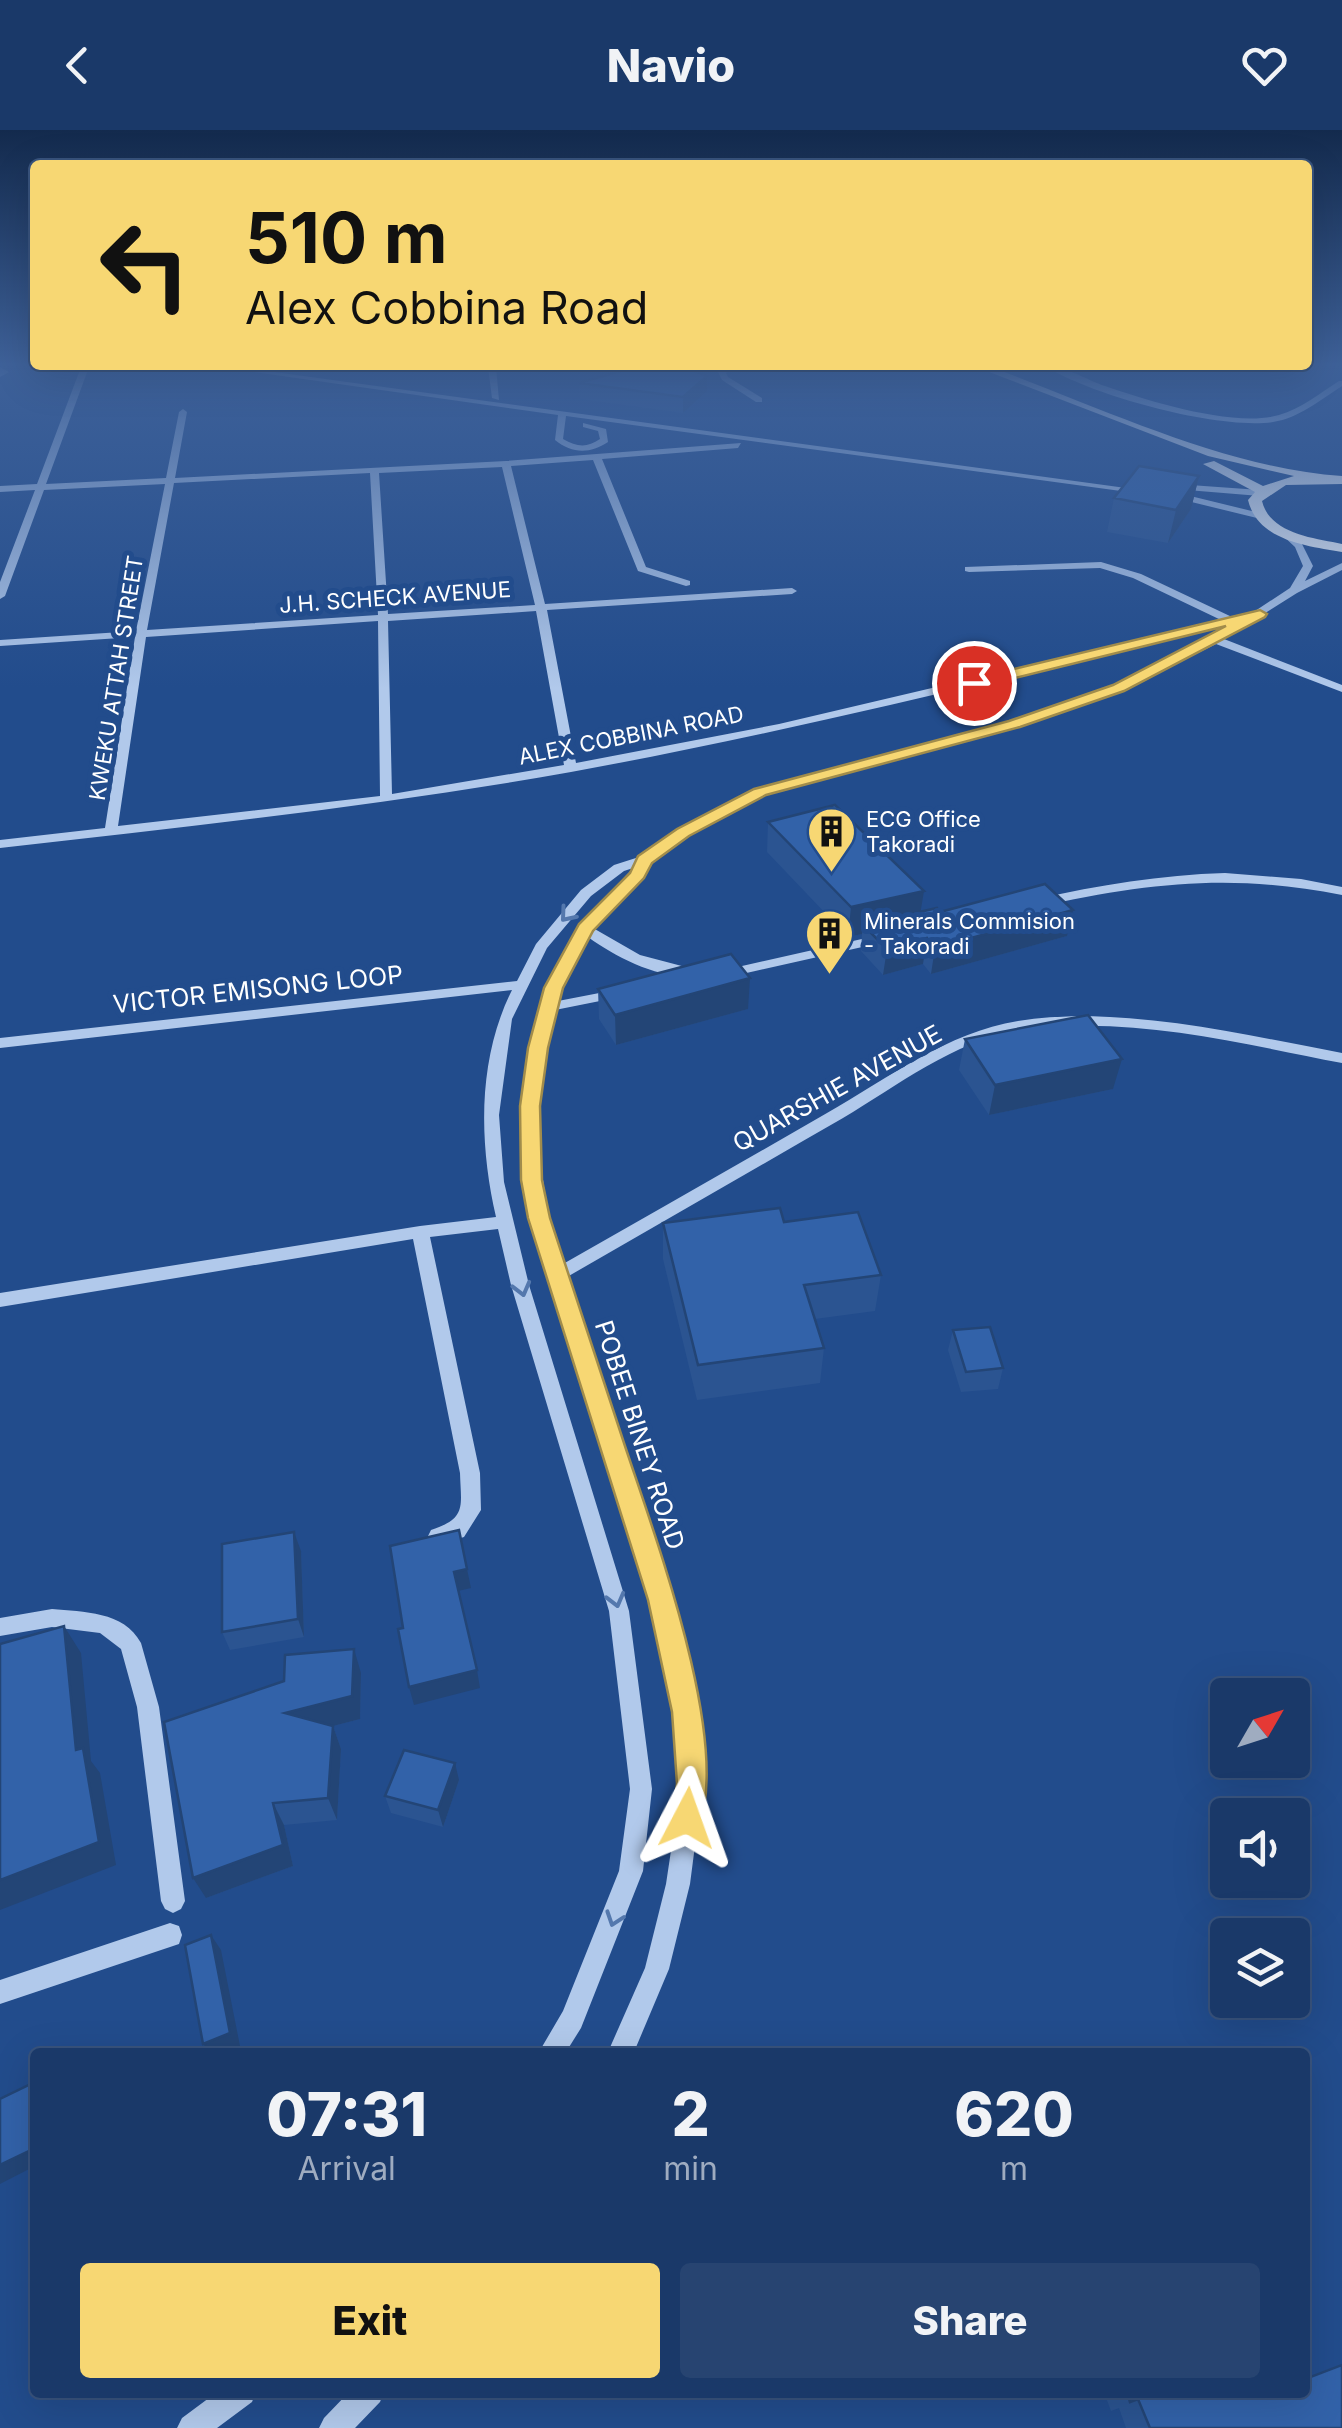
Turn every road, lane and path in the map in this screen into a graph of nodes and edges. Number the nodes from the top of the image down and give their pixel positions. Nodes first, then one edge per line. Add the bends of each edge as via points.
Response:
1 (43, 474) edge
2 (172, 474) edge
3 (301, 474) edge
4 (374, 474) edge
5 (508, 474) edge
6 (604, 474) edge
7 (1012, 474) edge
8 (1072, 474) edge
9 (1229, 474) edge
10 (1302, 474) edge
11 (1322, 479) junction
12 (171, 480) junction
13 (1342, 480) edge
14 (38, 487) junction
15 (0, 489) edge
16 (1261, 492) junction
17 (1260, 516) junction
18 (1284, 532) junction
19 (1342, 548) edge
20 (1342, 566) edge
21 (969, 568) dead end
22 (686, 583) dead end
23 (792, 591) dead end
24 (1293, 591) junction
25 (0, 596) edge
26 (541, 608) junction
27 (1260, 614) junction
28 (383, 618) junction
29 (1230, 620) junction
30 (141, 634) junction
31 (1216, 640) junction
32 (0, 642) edge
33 (1342, 689) edge
34 (571, 768) junction
35 (386, 800) junction
36 (111, 832) junction
37 (0, 844) edge
38 (644, 860) junction
39 (1342, 890) edge
40 (1019, 907) edge
41 (586, 928) junction
42 (906, 933) edge
43 (717, 976) junction
44 (521, 985) junction
45 (661, 986) edge
46 (642, 990) edge
47 (549, 1006) junction
48 (0, 1043) edge
49 (1342, 1058) edge
50 (507, 1222) junction
51 (420, 1232) junction
52 (557, 1275) junction
53 (0, 1300) edge
54 (416, 1542) edge
55 (0, 1627) edge
56 (173, 1900) dead end
57 (170, 1935) dead end
58 (0, 1992) edge
59 (554, 2048) edge
60 (624, 2048) edge
61 (234, 2398) edge
62 (364, 2398) edge
63 (192, 2428) edge
64 (334, 2428) edge

1 - 14 street
2 - 12 street, KWEKU ATTAH STREET
3 - 12 street
4 - 28 street
5 - 26 street
6 - 22 street via 642,568
7 - 17 street via 1174,495
8 - 16 street
9 - 16 main road
10 - 11 main road
11 - 13 main road
11 - 16 main road
12 - 14 street
12 - 30 street, KWEKU ATTAH STREET
14 - 15 street
14 - 25 street
16 - 17 main road via 1255,500
17 - 18 main road
18 - 19 main road
18 - 24 street via 1308,566
20 - 24 street, POBEE BINEY ROAD
21 - 29 street via 1100,565
23 - 26 street, J.H. SCHECK AVENUE
24 - 27 street, POBEE BINEY ROAD
26 - 28 street, J.H. SCHECK AVENUE
26 - 34 street
27 - 29 street, ALEX COBBINA ROAD
27 - 31 street, POBEE BINEY ROAD
28 - 30 street, J.H. SCHECK AVENUE
28 - 35 street
29 - 34 street, ALEX COBBINA ROAD via 779,728
30 - 32 street, J.H. SCHECK AVENUE
30 - 36 street, KWEKU ATTAH STREET
31 - 33 street
31 - 38 street, POBEE BINEY ROAD via 1074,705 760,792
34 - 35 street, ALEX COBBINA ROAD
35 - 36 street, ALEX COBBINA ROAD
36 - 37 street, ALEX COBBINA ROAD
38 - 41 street, POBEE BINEY ROAD via 638,875
38 -> 44 street, POBEE BINEY ROAD via 619,868 586,893 541,948
39 - 40 street via 1196,874
41 - 43 street via 643,962
41 - 47 street, POBEE BINEY ROAD
42 - 43 street
43 - 45 street
44 - 48 street, VICTOR EMISONG LOOP
44 - 50 street, POBEE BINEY ROAD via 505,1019 492,1116 496,1182
46 - 47 street
47 - 52 street, POBEE BINEY ROAD via 530,1106 532,1180
49 - 52 street, QUARSHIE AVENUE via 1103,1024 1013,1027 934,1058
50 - 51 street
50 -> 59 street, POBEE BINEY ROAD via 520,1285 620,1611 640,1789 631,1870
51 - 53 street
51 - 54 street via 449,1359 471,1510 458,1531
52 - 60 street, POBEE BINEY ROAD via 662,1600 687,1712 692,1784 678,1884 657,1969
55 - 56 street via 52,1618 104,1624 130,1642 148,1707
57 - 58 street
61 - 63 street
62 - 64 street

